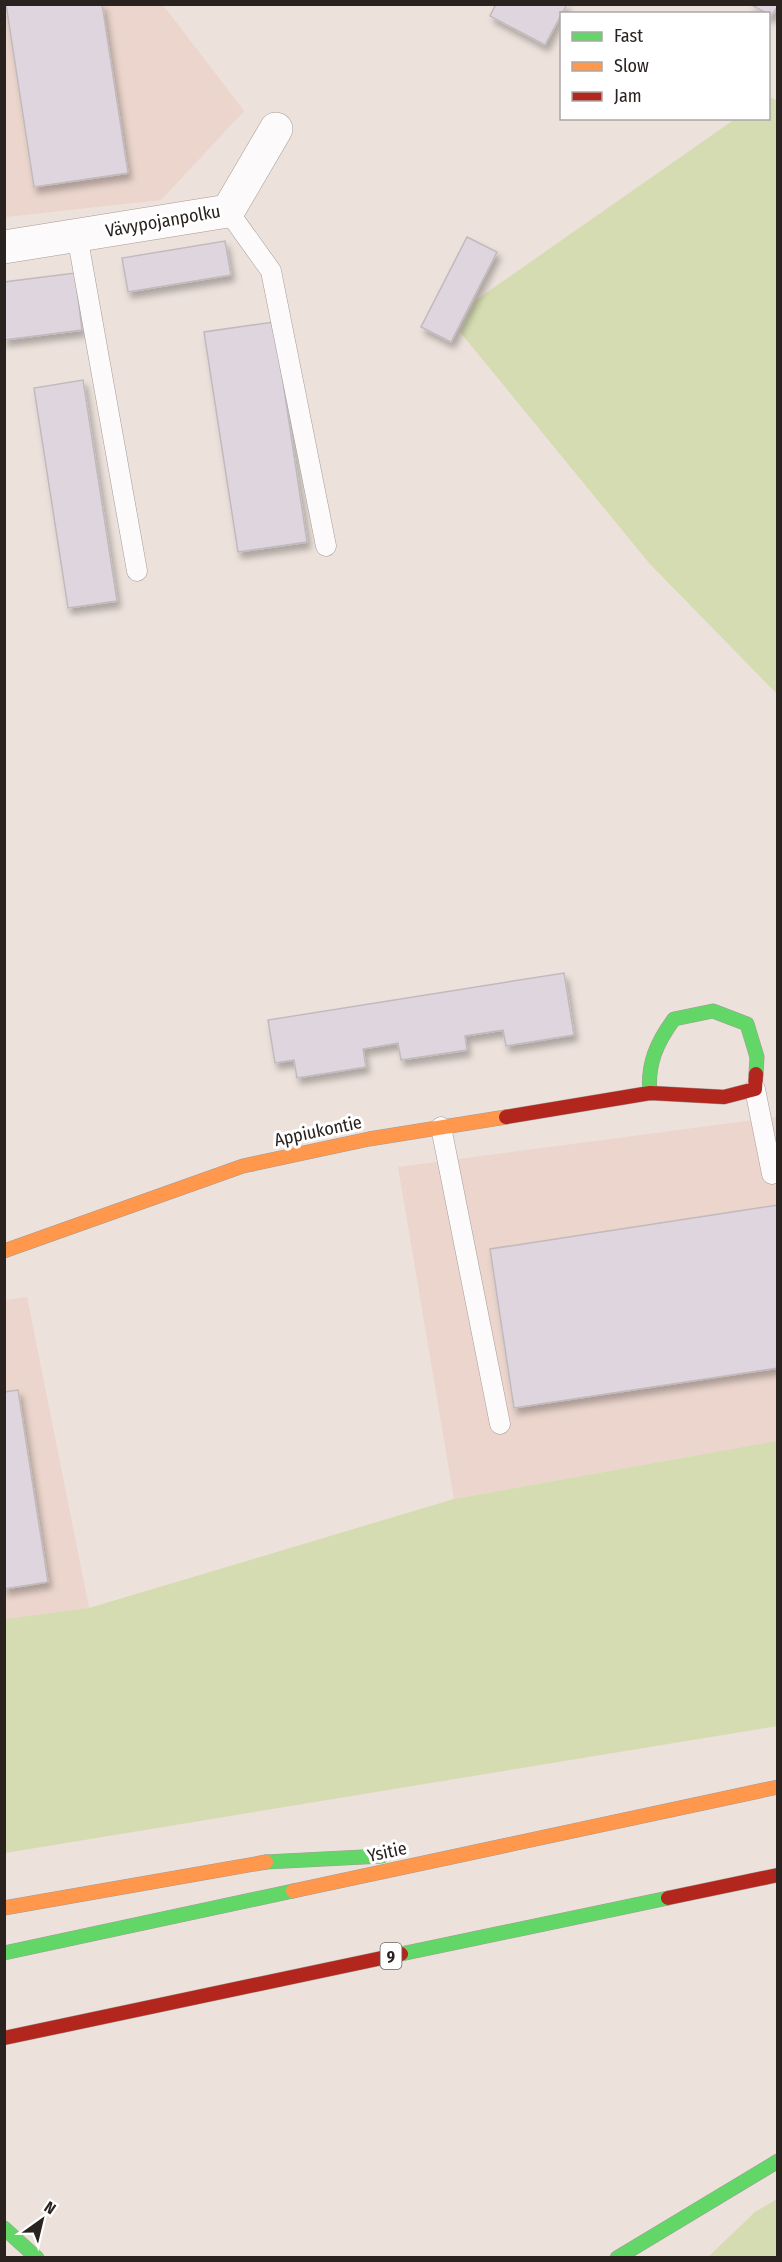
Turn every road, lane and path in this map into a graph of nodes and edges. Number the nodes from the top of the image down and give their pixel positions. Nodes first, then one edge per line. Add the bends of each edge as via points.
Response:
1 (276, 129) dead end
2 (228, 211) junction
3 (77, 235) junction
4 (4, 247) edge
5 (326, 546) dead end
6 (137, 571) dead end
7 (755, 1089) junction
8 (650, 1094) junction
9 (441, 1127) junction
10 (772, 1174) dead end
11 (4, 1251) edge
12 (500, 1424) dead end
13 (777, 1787) edge
14 (471, 1852) junction
15 (777, 1875) edge
16 (4, 1908) edge
17 (4, 1953) edge
18 (4, 2038) edge
19 (777, 2161) edge
20 (4, 2228) edge
21 (37, 2258) edge
22 (616, 2258) edge

1 - 2 street, Vävypojanpolku
2 - 3 street, Vävypojanpolku
2 - 5 lane via 272,271
3 - 4 street, Vävypojanpolku
3 - 6 lane
7 - 8 main road, Appiukontie via 724,1096
7 - 8 main road via 757,1057 747,1024 713,1011 674,1019 656,1043 648,1079
7 - 10 lane
8 - 9 main road, Appiukontie
9 - 11 main road, Appiukontie via 243,1166
9 - 12 lane
13 - 14 main road, Ysitie
14 - 16 main road via 275,1860
14 - 17 main road, Ysitie
15 - 18 main road, 9
19 - 22 main road
20 - 21 main road

